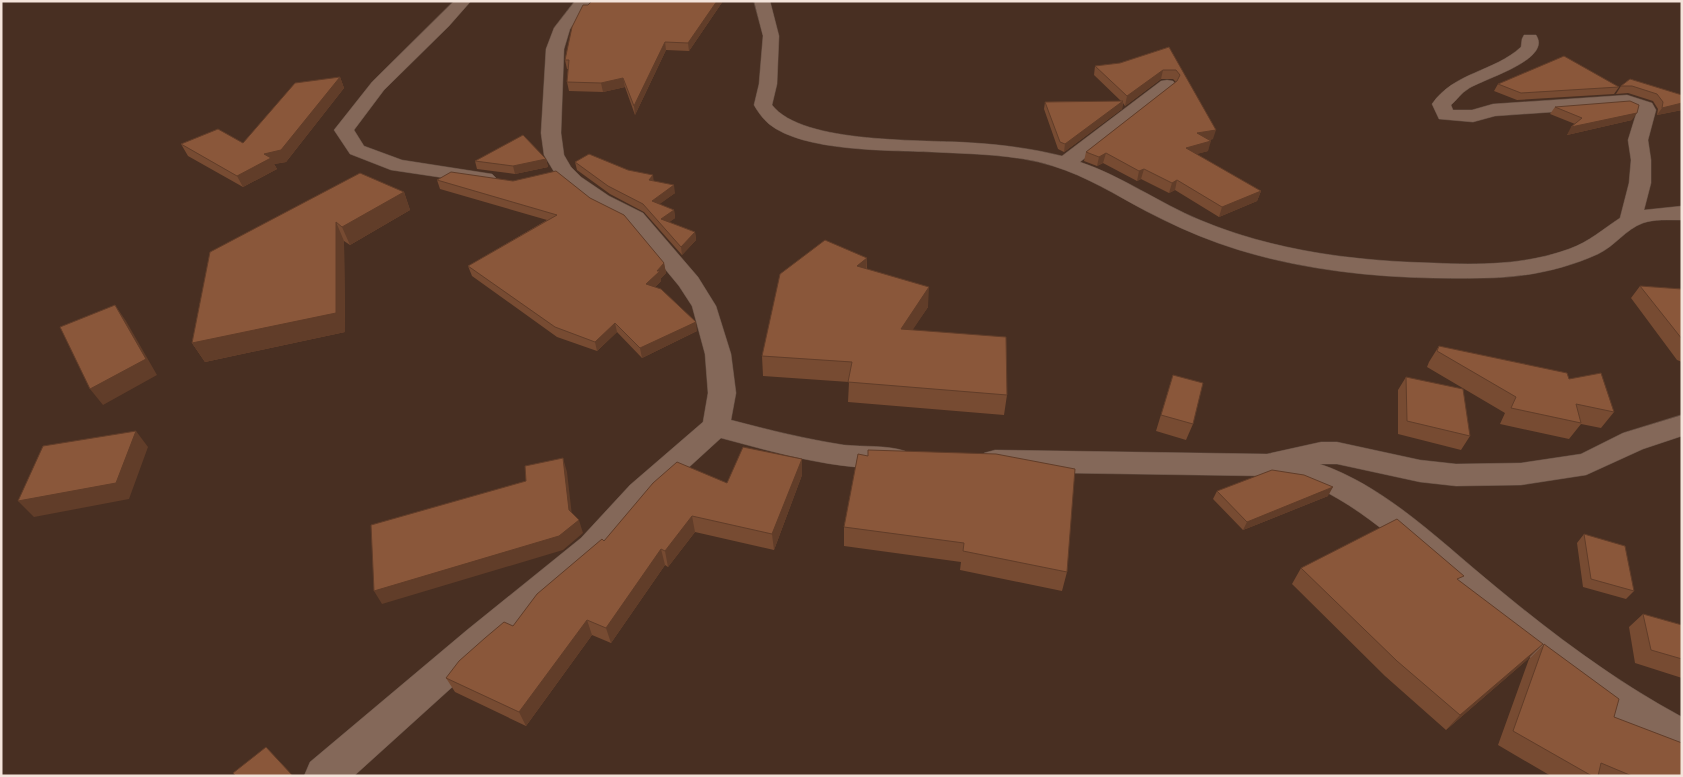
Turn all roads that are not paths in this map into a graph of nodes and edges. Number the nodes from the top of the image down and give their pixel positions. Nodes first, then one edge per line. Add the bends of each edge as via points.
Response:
1 (463, 1) edge
2 (584, 1) edge
3 (762, 1) edge
4 (1530, 39) dead end
5 (1167, 85) dead end
6 (1066, 162) junction
7 (506, 180) edge
8 (1682, 213) edge
9 (1631, 219) junction
10 (1682, 425) edge
11 (716, 426) junction
12 (924, 460) edge
13 (969, 460) edge
14 (1264, 465) junction
15 (1682, 738) edge
16 (324, 776) edge

1 - 7 street via 378,86 344,130 357,150 398,166
2 - 11 street via 558,36 553,63 553,173 635,218 690,282 704,306 718,354 722,393
3 - 6 street via 771,36 768,84 763,105 771,117 785,125 853,142 987,150
4 - 9 street via 1530,48 1518,59 1459,87 1441,104 1446,115 1473,116 1493,110 1627,101 1645,106 1647,110 1638,140 1640,183
5 - 6 street
6 - 9 street via 1193,225 1252,246 1322,263 1477,271 1547,264 1591,249 1617,233
8 - 9 street
10 - 14 street via 1633,441 1586,464 1521,474 1456,475 1420,471 1337,453 1321,453
11 - 12 street via 801,449 847,456
11 - 16 street via 641,493 592,547
13 - 14 street
14 - 15 street via 1305,471 1339,484 1433,552 1580,674

